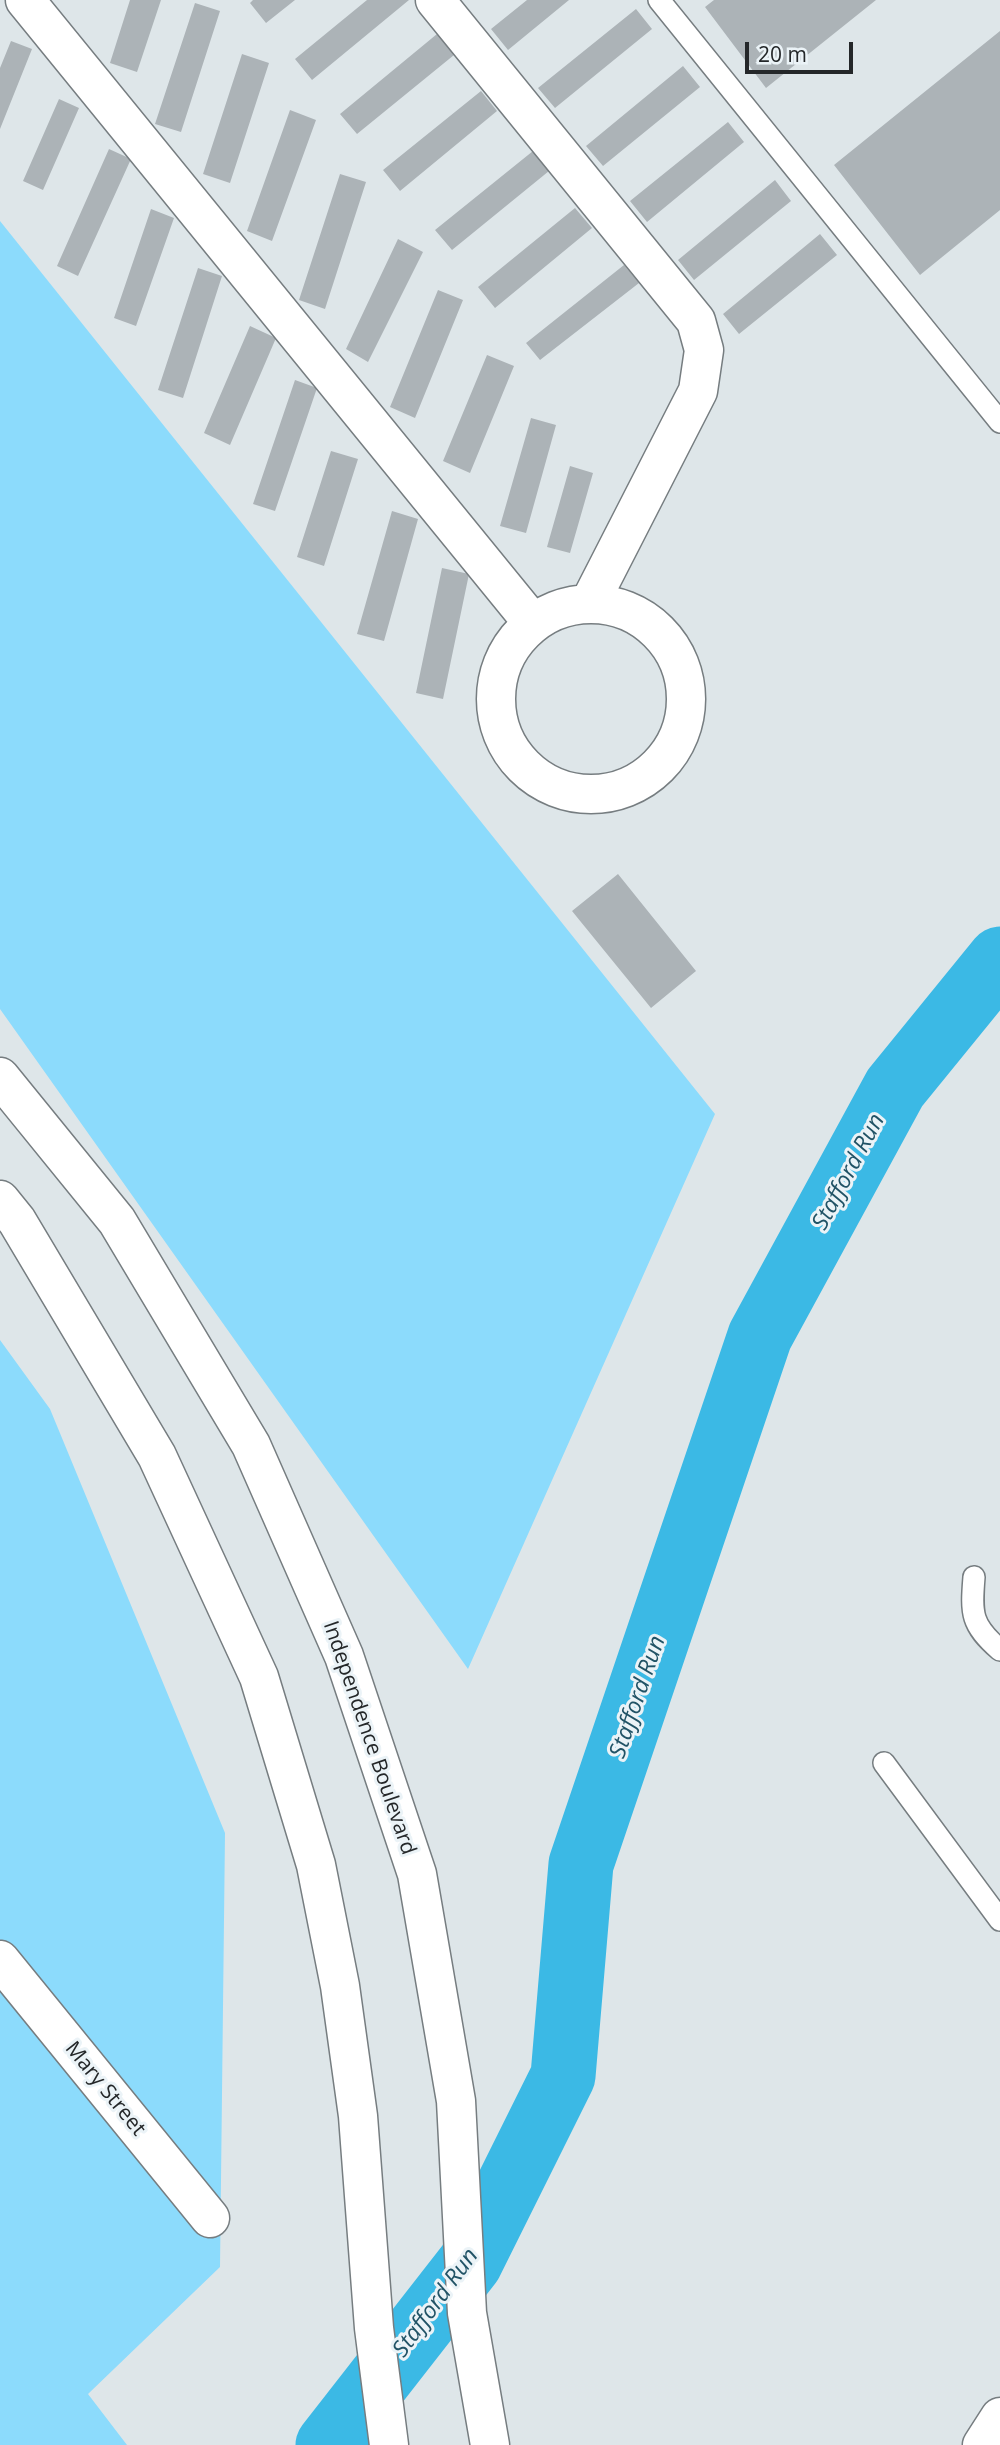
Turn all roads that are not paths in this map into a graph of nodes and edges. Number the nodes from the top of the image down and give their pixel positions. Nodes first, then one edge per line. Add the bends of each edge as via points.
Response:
1 (26, 0) edge
2 (435, 0) edge
3 (659, 0) edge
4 (1000, 422) edge
5 (589, 604) junction
6 (532, 622) junction
7 (0, 1077) edge
8 (0, 1200) edge
9 (974, 1577) dead end
10 (1000, 1650) edge
11 (884, 1763) dead end
12 (1000, 1920) edge
13 (0, 1960) edge
14 (210, 2218) dead end
15 (1000, 2417) edge
16 (390, 2445) edge
17 (490, 2445) edge
18 (982, 2445) edge

1 - 6 main road
2 - 5 main road via 695,321 705,350 698,391
3 - 4 lane
5 - 6 main road via 578,602
5 - 6 main road via 628,608 668,639 688,685 682,735 651,775 605,795 555,788 515,758 495,712 501,662
7 - 17 main road, Independence Boulevard via 117,1222 251,1445 344,1656 417,1874 456,2101 467,2313
8 - 16 main road via 157,1455 259,1677 316,1865 340,1986 358,2116 374,2328
9 - 10 lane via 975,1617 982,1634
11 - 12 lane
13 - 14 main road, Mary Street
15 - 18 main road

